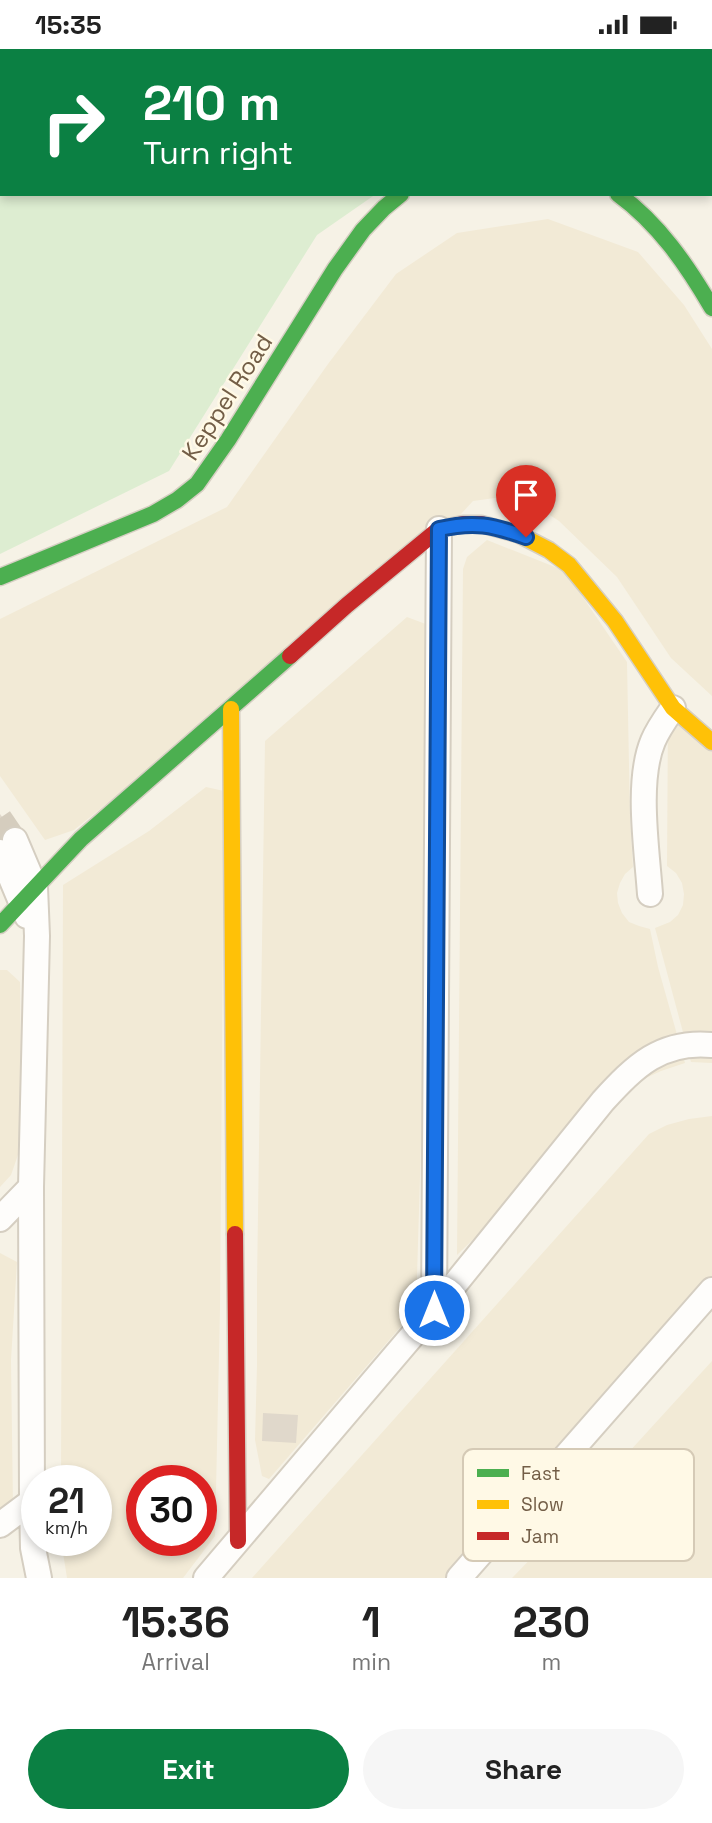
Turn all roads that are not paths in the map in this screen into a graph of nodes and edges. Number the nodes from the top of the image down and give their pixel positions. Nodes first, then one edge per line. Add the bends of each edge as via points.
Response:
1 (399, 196) edge
2 (620, 196) edge
3 (712, 308) edge
4 (439, 529) junction
5 (0, 577) edge
6 (673, 708) junction
7 (231, 709) junction
8 (712, 742) edge
9 (8, 846) tunnel mouth
10 (650, 894) dead end
11 (28, 895) junction
12 (0, 925) edge
13 (712, 1045) edge
14 (31, 1187) junction
15 (0, 1219) edge
16 (712, 1290) edge
17 (434, 1310) junction
18 (572, 1449) edge
19 (32, 1465) edge
20 (21, 1509) edge
21 (0, 1525) edge
22 (238, 1541) junction
23 (35, 1556) edge
24 (474, 1561) edge
25 (39, 1578) edge
26 (206, 1578) edge
27 (459, 1578) edge

1 - 5 street, Keppel Road via 363,230 335,269 197,484 153,514
2 - 3 street via 661,232
4 - 6 street via 481,524 504,529 526,537 569,565 615,621
4 - 7 street
4 - 17 street
6 - 8 street
6 - 10 street via 652,741 645,773
7 - 11 street via 81,839
7 - 22 street
9 - 11 street
11 - 12 street
11 - 14 street via 37,936
13 - 17 street via 671,1047 625,1077
14 - 15 street
14 - 19 street
16 - 18 street
17 - 22 street
20 - 21 street
22 - 26 street
23 - 25 street
24 - 27 street

